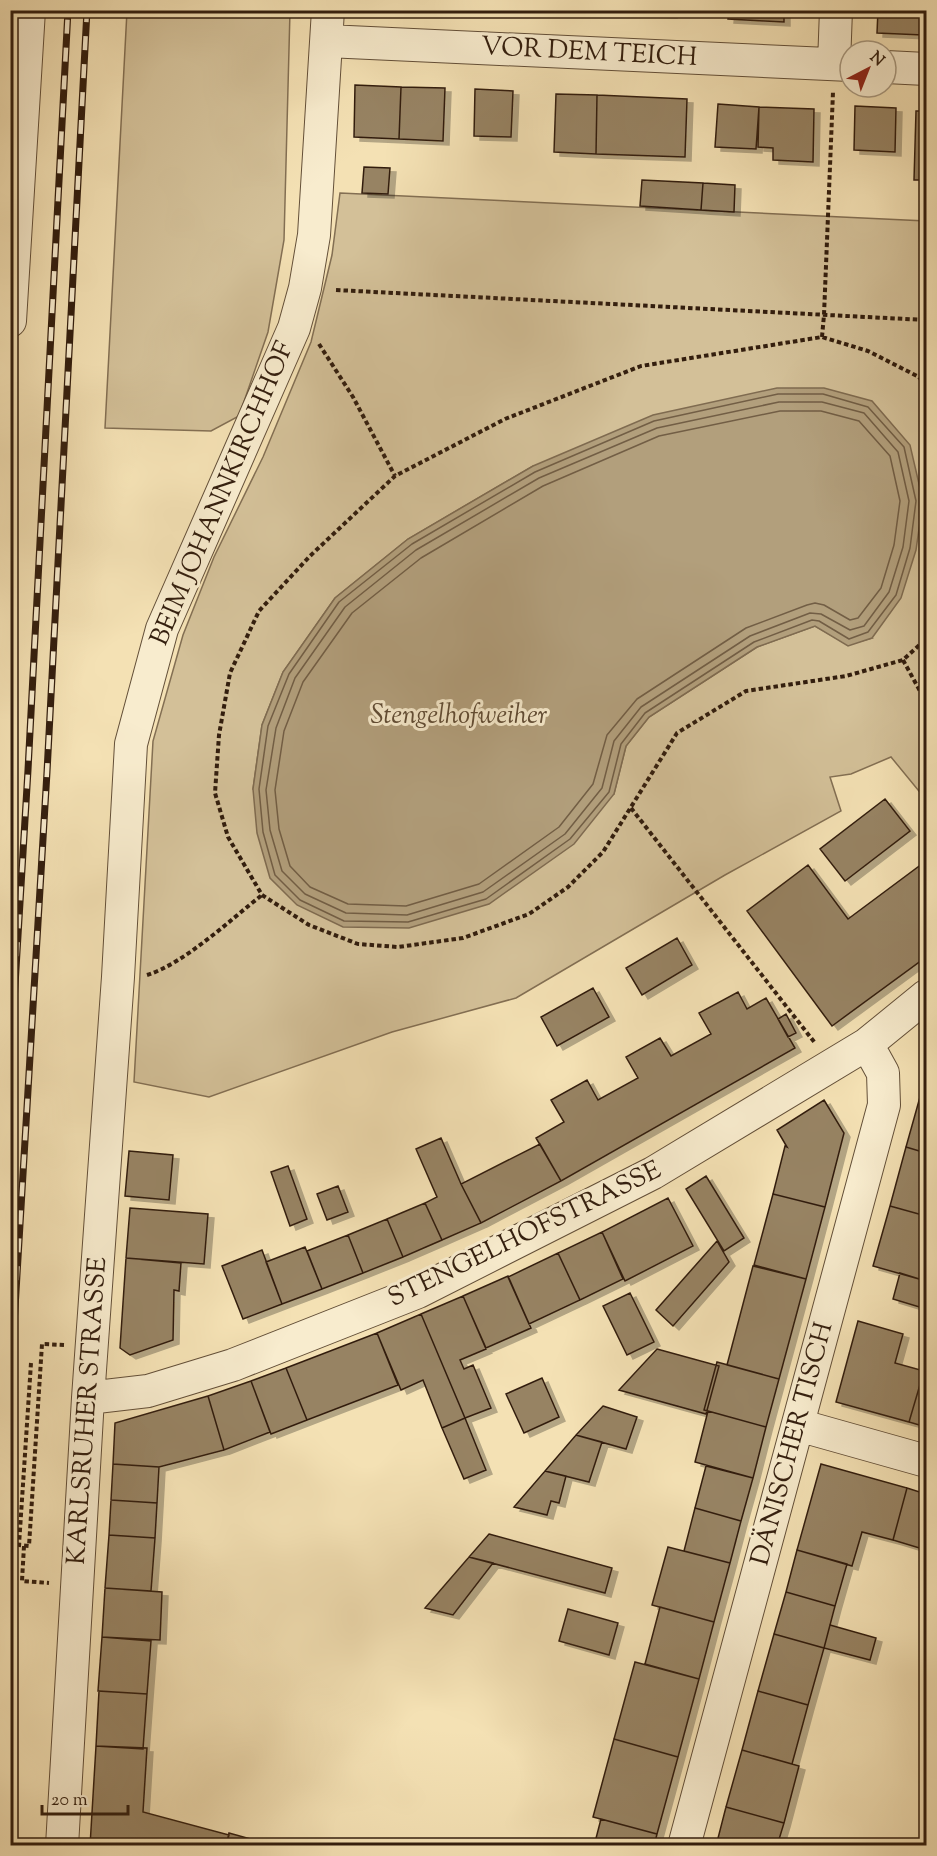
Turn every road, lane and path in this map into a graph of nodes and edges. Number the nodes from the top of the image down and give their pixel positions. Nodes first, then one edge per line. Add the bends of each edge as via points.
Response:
1 (29, 10) edge
2 (836, 10) edge
3 (328, 26) edge
4 (839, 39) edge
5 (838, 65) edge
6 (898, 68) edge
7 (927, 69) edge
8 (840, 99) edge
9 (359, 292) dead end
10 (824, 315) junction
11 (927, 320) edge
12 (10, 321) edge
13 (294, 328) junction
14 (822, 337) junction
15 (927, 387) edge
16 (395, 476) junction
17 (927, 639) edge
18 (903, 660) junction
19 (927, 702) edge
20 (631, 808) junction
21 (262, 895) junction
22 (118, 977) junction
23 (927, 996) edge
24 (867, 1044) junction
25 (828, 1067) junction
26 (91, 1347) junction
27 (31, 1363) dead end
28 (88, 1398) junction
29 (798, 1425) junction
30 (927, 1461) edge
31 (24, 1546) junction
32 (23, 1570) dead end
33 (62, 1845) edge
34 (684, 1845) edge

1 - 12 street
2 - 4 street
3 - 5 street, VOR DEM TEICH
3 - 13 street, BEIM JOHANNKIRCHHOF via 315,235
6 - 7 street
8 - 10 path
9 - 10 path
10 - 11 path
10 - 14 path
13 - 16 path via 315,337 353,397
13 - 22 street, BEIM JOHANNKIRCHHOF via 162,629 131,744
14 - 15 path via 868,351 919,377
14 - 16 path via 641,366 505,419
16 - 21 path via 310,556 260,610 230,674 219,735 215,793 228,837
17 - 18 path
18 - 19 path
18 - 20 path via 846,676 746,691 677,733
20 - 21 path via 603,852 568,887 529,914 463,938 398,947 358,944 309,925
20 - 25 path via 816,1043
21 - 22 path via 159,971
22 - 26 street, KARLSRUHER STRASSE
23 - 24 street, STENGELHOFSTRASSE
24 - 25 street, STENGELHOFSTRASSE
24 - 29 street, DÄNISCHER TISCH via 883,1073 884,1105
25 - 28 street, STENGELHOFSTRASSE via 653,1173 418,1292 233,1365 148,1391
26 - 28 street, KARLSRUHER STRASSE
26 - 31 path via 42,1344 29,1546
27 - 31 path via 19,1545
28 - 33 street, KARLSRUHER STRASSE
29 - 30 street
29 - 34 street, DÄNISCHER TISCH
31 - 32 path

